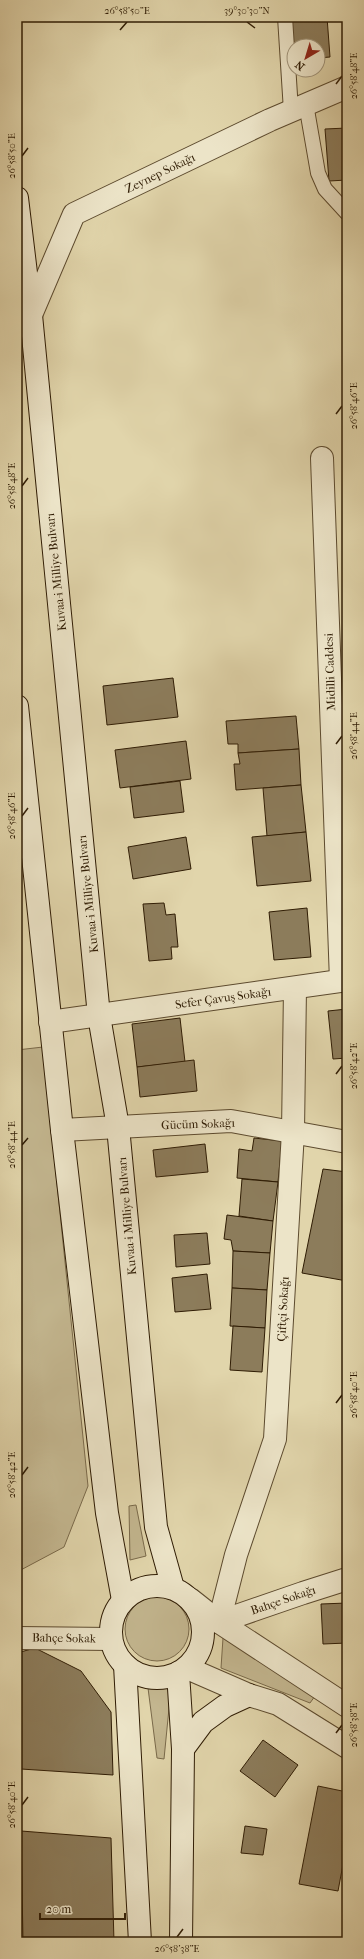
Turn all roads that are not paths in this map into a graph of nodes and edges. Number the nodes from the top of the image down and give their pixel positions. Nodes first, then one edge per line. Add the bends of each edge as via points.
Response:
1 (285, 17) edge
2 (347, 87) edge
3 (298, 108) junction
4 (17, 198) edge
5 (347, 213) edge
6 (31, 315) junction
7 (322, 458) dead end
8 (17, 706) edge
9 (344, 981) edge
10 (295, 988) junction
11 (100, 1016) junction
12 (50, 1022) junction
13 (118, 1127) junction
14 (62, 1130) junction
15 (293, 1132) junction
16 (347, 1142) edge
17 (347, 1579) edge
18 (181, 1594) junction
19 (123, 1600) junction
20 (219, 1622) junction
21 (17, 1638) edge
22 (111, 1639) junction
23 (125, 1666) junction
24 (182, 1670) junction
25 (249, 1695) junction
26 (347, 1706) edge
27 (347, 1747) edge
28 (183, 1749) junction
29 (140, 1942) edge
30 (181, 1942) edge

1 - 3 lane
2 - 3 main road, Zeynep Sokağı
3 - 5 lane via 325,189
3 - 6 main road, Zeynep Sokağı via 74,214
4 - 6 main road, Kuvaa-i Milliye Bulvarı
6 - 11 main road, Kuvaa-i Milliye Bulvarı
7 - 9 main road, Midilli Caddesi
8 - 12 main road
9 - 10 main road, Sefer Çavuş Sokağı
10 - 11 main road, Sefer Çavuş Sokağı
10 - 15 main road, Çiftçi Sokağı
11 - 12 main road, Sefer Çavuş Sokağı
11 - 13 main road, Kuvaa-i Milliye Bulvarı
12 - 14 main road
13 - 14 main road, Gücüm Sokağı
13 - 15 main road, Gücüm Sokağı via 231,1120
13 - 18 main road, Kuvaa-i Milliye Bulvarı via 156,1526
14 - 19 main road via 107,1513
15 - 16 main road, Gücüm Sokağı
15 - 20 main road, Çiftçi Sokağı via 275,1439 236,1555
17 - 20 main road, Bahçe Sokağı via 302,1592
18 - 19 main road via 160,1586 146,1587
18 - 20 main road
18 - 24 main road via 199,1612 203,1626 202,1642 197,1656
19 - 22 main road via 115,1612 111,1625
20 - 26 main road
21 - 22 main road, Bahçe Sokak
22 - 23 main road via 116,1653
23 - 24 main road via 150,1678 165,1678
23 - 29 main road
24 - 25 main road
24 - 28 main road
25 - 27 main road via 278,1704
25 - 28 main road via 225,1706 203,1722
28 - 30 main road

